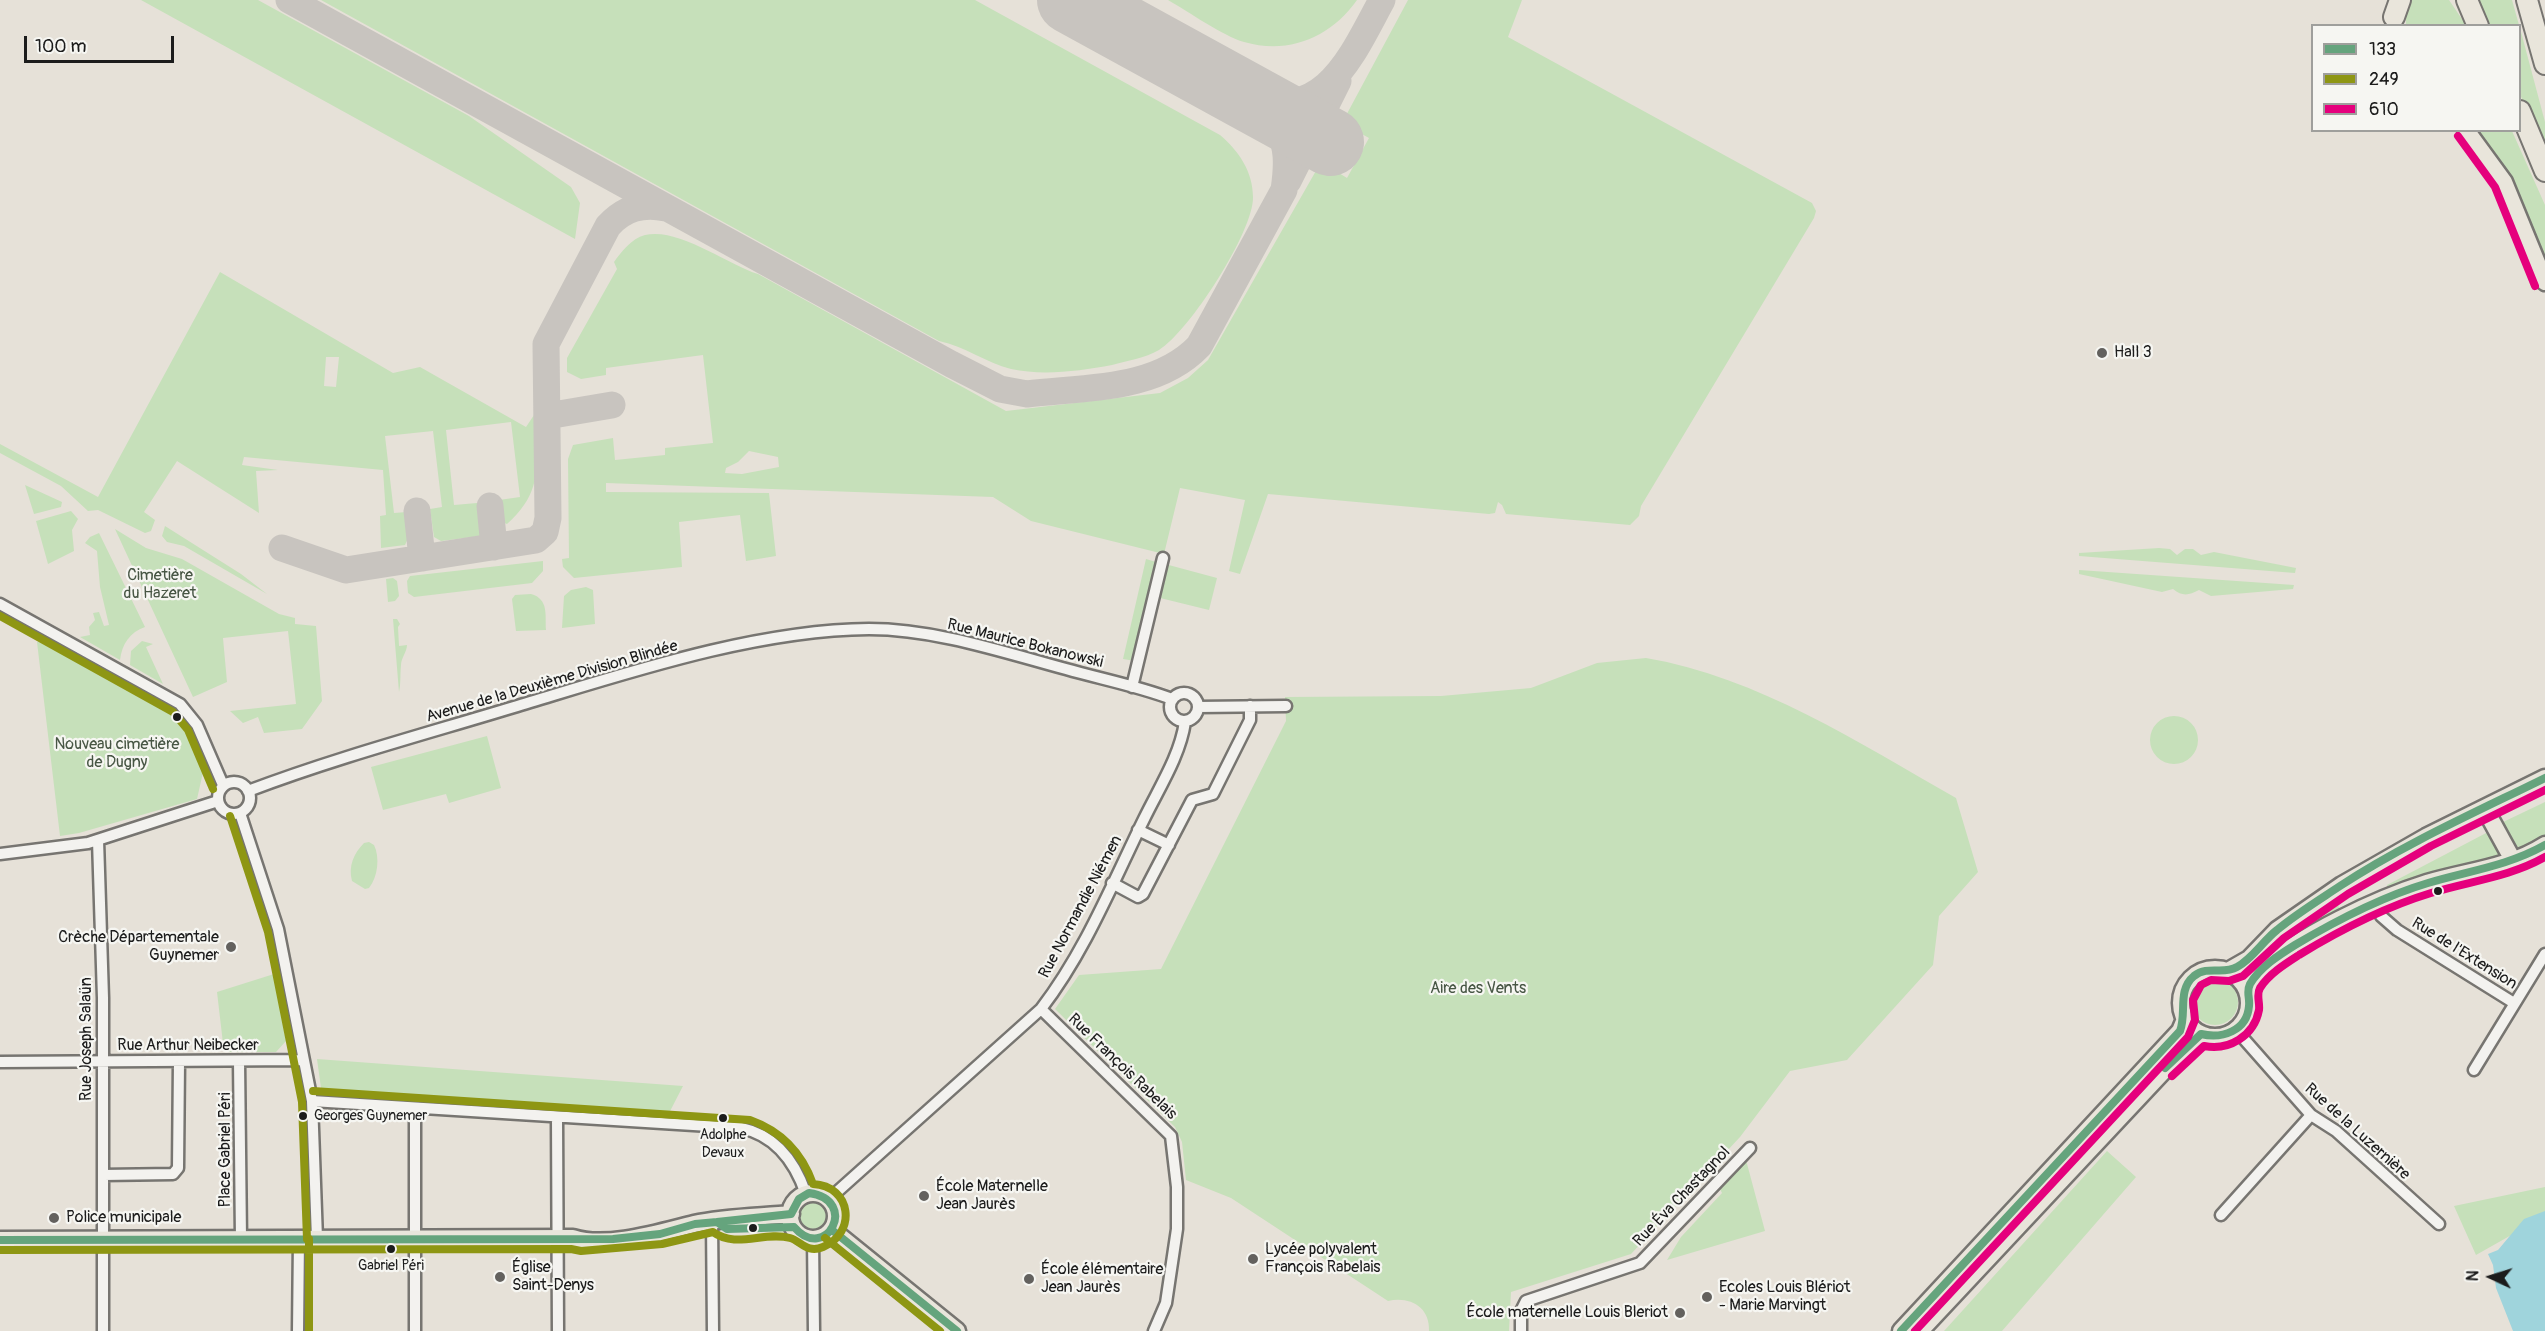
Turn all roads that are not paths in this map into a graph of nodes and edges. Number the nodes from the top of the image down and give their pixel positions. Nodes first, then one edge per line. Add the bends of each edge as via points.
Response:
1 (2528, 0) edge
2 (2545, 64) edge
3 (2521, 113) edge
4 (2467, 132) edge
5 (2545, 171) edge
6 (2545, 282) edge
7 (1163, 558) dead end
8 (0, 603) edge
9 (870, 629) joint
10 (1132, 687) junction
11 (1172, 699) junction
12 (1250, 706) junction
13 (1286, 706) dead end
14 (1198, 707) junction
15 (1185, 722) junction
16 (2545, 778) edge
17 (224, 785) junction
18 (248, 791) junction
19 (219, 801) junction
20 (2485, 809) junction
21 (240, 813) junction
22 (1138, 831) junction
23 (98, 840) junction
24 (1169, 845) junction
25 (2545, 845) edge
26 (0, 854) edge
27 (2514, 861) junction
28 (1112, 883) junction
29 (2375, 904) junction
30 (2545, 954) edge
31 (2228, 971) junction
32 (2247, 990) junction
33 (2514, 1003) junction
34 (1041, 1009) junction
35 (2185, 1019) junction
36 (2236, 1030) junction
37 (2201, 1034) junction
38 (303, 1060) junction
39 (239, 1061) junction
40 (0, 1062) edge
41 (102, 1062) junction
42 (179, 1062) junction
43 (2474, 1070) dead end
44 (312, 1101) junction
45 (415, 1109) junction
46 (2311, 1115) junction
47 (558, 1117) junction
48 (1750, 1148) dead end
49 (103, 1175) junction
50 (806, 1194) junction
51 (829, 1198) junction
52 (790, 1214) junction
53 (2221, 1215) dead end
54 (712, 1222) junction
55 (2439, 1224) dead end
56 (832, 1230) junction
57 (813, 1238) junction
58 (102, 1239) junction
59 (241, 1239) junction
60 (299, 1239) junction
61 (317, 1239) junction
62 (566, 1239) junction
63 (0, 1240) edge
64 (415, 1240) junction
65 (1158, 1330) edge
66 (103, 1331) edge
67 (298, 1331) edge
68 (416, 1331) edge
69 (558, 1331) edge
70 (713, 1331) edge
71 (814, 1331) edge
72 (957, 1331) edge
73 (1521, 1331) edge
74 (1901, 1331) edge
75 (1920, 1331) edge

1 - 2 highway
3 - 5 highway
4 - 6 main road via 2504,182
7 - 10 street
8 - 17 street via 180,704 197,725
9 - 10 street, Rue Maurice Bokanowski via 948,639
9 - 18 street, Avenue de la Deuxième Division Blindée via 809,633 700,655 310,768
10 - 11 street, Rue Maurice Bokanowski
11 - 14 street via 1189,694
11 - 15 street via 1170,712 1176,720
12 - 13 street
12 - 14 street
12 - 24 street via 1250,720 1213,794 1192,800
14 - 15 street
15 - 22 street, Rue Normandie Niémen via 1182,740
16 - 20 main road
17 - 18 street via 240,783
17 - 19 street
18 - 21 street via 249,804
19 - 21 street via 229,813
19 - 23 street
20 - 27 main road
20 - 31 main road via 2342,885 2277,930 2249,959
21 - 38 street via 278,929
22 - 24 street
22 - 28 street, Rue Normandie Niémen
23 - 26 street
23 - 41 street, Rue Joseph Salaün
24 - 28 street via 1143,894 1138,897
25 - 27 main road
27 - 29 main road via 2428,883
28 - 34 street, Rue Normandie Niémen via 1072,963
29 - 32 main road via 2297,944 2260,971
29 - 33 street, Rue de l'Extension via 2381,916 2397,930
30 - 33 street
31 - 32 main road
31 - 35 main road via 2209,969 2193,977 2182,998
32 - 36 main road via 2248,1014
33 - 43 street
34 - 51 street, Rue Normandie Niémen
34 - 65 street, Rue François Rabelais via 1171,1136 1177,1229
35 - 37 main road
35 - 74 main road via 2180,1031
36 - 37 main road via 2222,1036
36 - 46 street, Rue de la Luzernière
37 - 75 main road
38 - 39 street, Rue Arthur Neibecker
38 - 44 street
39 - 42 street, Rue Arthur Neibecker
39 - 59 street, Place Gabriel Péri
40 - 41 street, Rue Arthur Neibecker
41 - 42 street, Rue Arthur Neibecker
41 - 49 street, Rue Joseph Salaün
42 - 49 street via 178,1168 173,1173
44 - 45 street
44 - 61 street
45 - 47 street
45 - 64 street
46 - 53 street
46 - 55 street, Rue de la Luzernière via 2336,1131
47 - 50 street via 755,1132 767,1137 793,1163
47 - 62 street
48 - 73 street, Rue Éva Chastagnol via 1640,1263 1526,1301 1521,1311
49 - 58 street, Rue Joseph Salaün
50 - 51 main road via 819,1193
50 - 52 main road via 793,1204
51 - 56 main road via 836,1211
52 - 54 main road
52 - 57 main road via 799,1233
54 - 62 main road via 660,1234 633,1236 618,1231 582,1233
54 - 70 street
56 - 57 main road
56 - 72 main road
57 - 71 street
58 - 59 main road
58 - 63 main road
58 - 66 street, Rue Joseph Salaün
59 - 60 main road
60 - 61 main road
60 - 67 street
61 - 64 main road
62 - 64 main road
62 - 69 street
64 - 68 street

